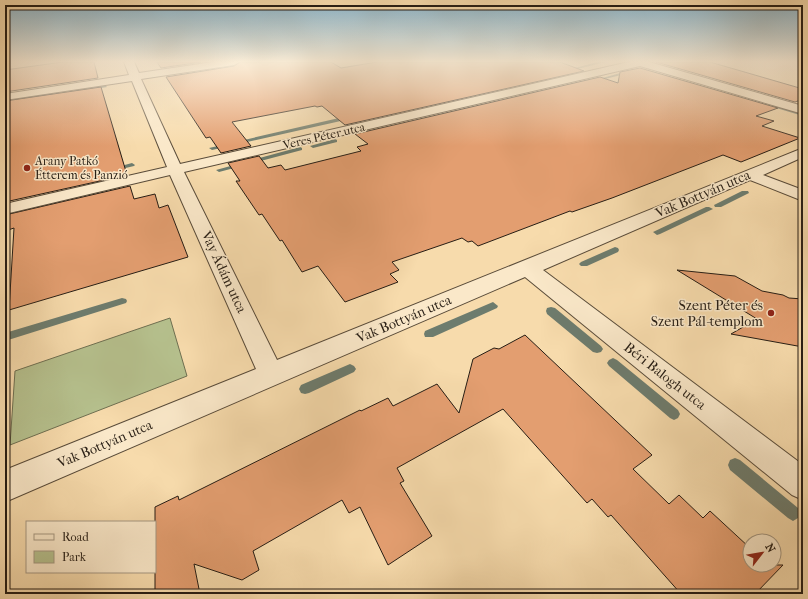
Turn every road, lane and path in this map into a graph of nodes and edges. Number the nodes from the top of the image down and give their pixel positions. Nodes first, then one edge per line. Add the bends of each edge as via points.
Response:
1 (50, 90) edge
2 (140, 90) edge
3 (523, 90) edge
4 (733, 90) edge
5 (5, 97) edge
6 (803, 110) edge
7 (803, 152) edge
8 (176, 170) junction
9 (750, 174) junction
10 (803, 196) edge
11 (5, 209) edge
12 (527, 268) junction
13 (271, 374) junction
14 (803, 484) edge
15 (5, 486) edge

1 - 5 street
2 - 8 street, Vay Ádám utca
3 - 8 street, Veres Péter utca
4 - 6 street
7 - 9 street, Vak Bottyán utca
8 - 11 street, Veres Péter utca
8 - 13 street, Vay Ádám utca
9 - 10 street
9 - 12 street, Vak Bottyán utca
12 - 13 street, Vak Bottyán utca
12 - 14 street, Béri Balogh utca
13 - 15 street, Vak Bottyán utca

